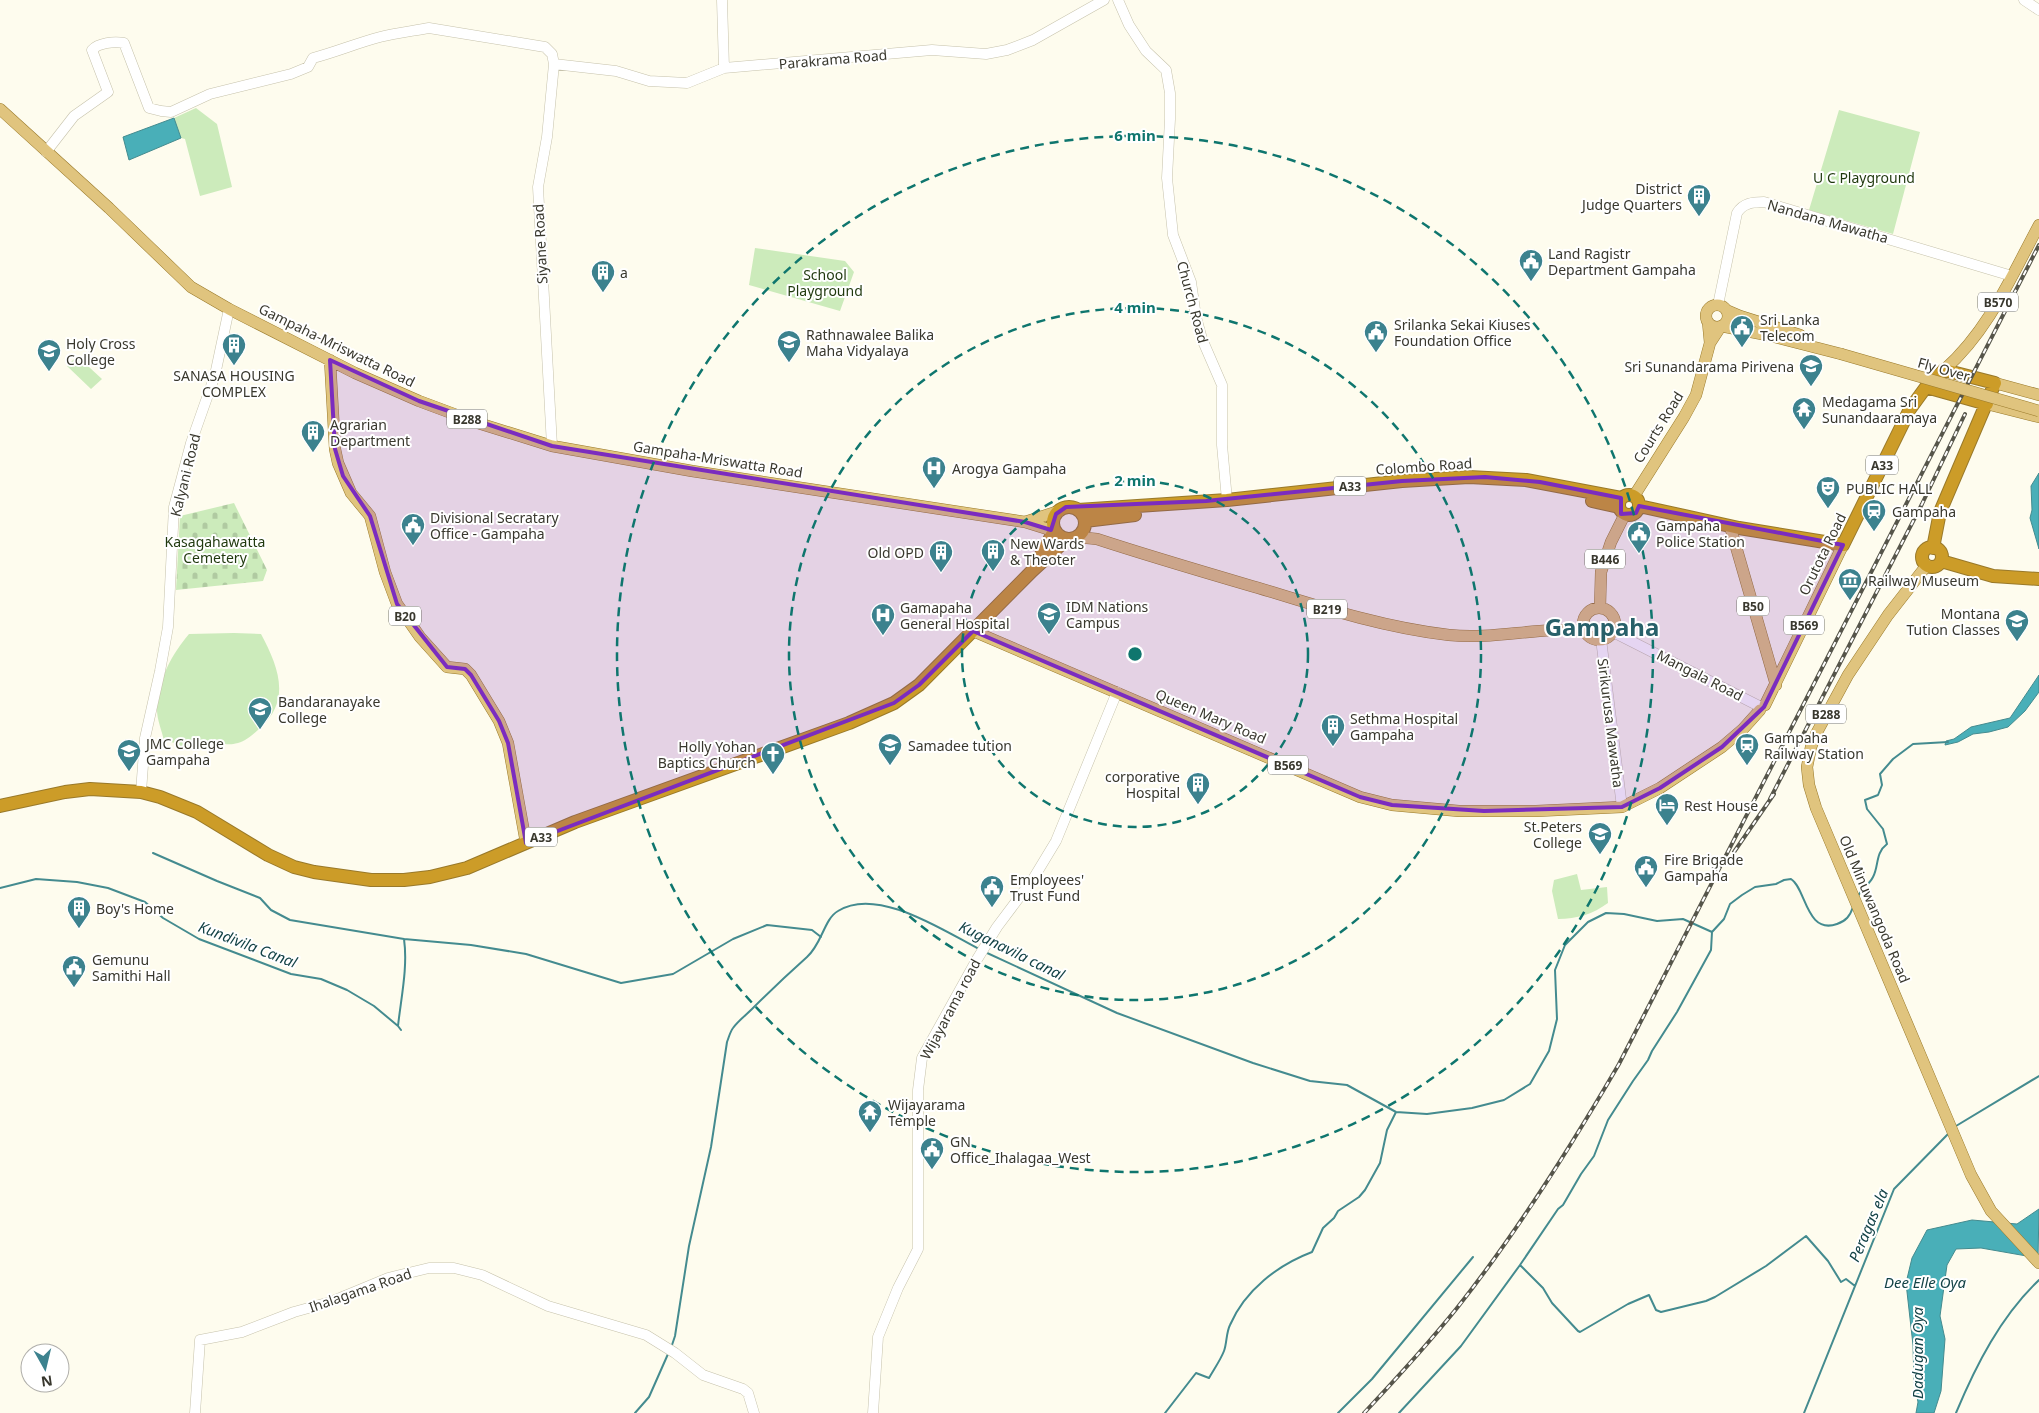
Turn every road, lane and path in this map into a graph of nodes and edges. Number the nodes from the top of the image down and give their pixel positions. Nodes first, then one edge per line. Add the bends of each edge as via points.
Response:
1 (722, 0) edge
2 (1104, 0) edge
3 (1118, 0) edge
4 (2024, 0) edge
5 (2039, 10) edge
6 (554, 64) junction
7 (724, 68) junction
8 (0, 109) edge
9 (46, 152) junction
10 (2039, 225) edge
11 (2012, 276) junction
12 (1722, 308) junction
13 (229, 309) junction
14 (1708, 322) junction
15 (1721, 326) junction
16 (1710, 343) junction
17 (1820, 344) junction
18 (1842, 351) junction
19 (330, 360) junction
20 (1944, 370) junction
21 (1994, 383) junction
22 (1926, 387) junction
23 (2039, 395) edge
24 (1987, 404) junction
25 (2039, 404) edge
26 (2039, 411) edge
27 (2039, 417) edge
28 (552, 446) junction
29 (1636, 501) junction
30 (1227, 504) junction
31 (1622, 506) junction
32 (1078, 510) junction
33 (1059, 511) junction
34 (1025, 522) junction
35 (1085, 523) junction
36 (1730, 526) junction
37 (1054, 531) junction
38 (1072, 538) junction
39 (1097, 539) junction
40 (1843, 545) junction
41 (1933, 548) junction
42 (1941, 561) junction
43 (1927, 565) junction
44 (1032, 571) junction
45 (2039, 579) edge
46 (1600, 608) junction
47 (1585, 618) junction
48 (1564, 629) junction
49 (973, 631) junction
50 (1585, 631) junction
51 (1613, 632) junction
52 (1601, 640) junction
53 (1776, 685) junction
54 (1117, 692) junction
55 (1761, 707) junction
56 (141, 792) junction
57 (0, 806) edge
58 (1622, 806) junction
59 (526, 843) junction
60 (2039, 1264) edge
61 (195, 1413) edge
62 (754, 1413) edge
63 (873, 1413) edge

1 - 7 street
2 - 7 street, Parakrama Road via 1033,40 986,54 932,50
3 - 30 street, Church Road via 1146,51 1166,70 1170,93 1167,178 1173,235 1191,282 1202,339 1222,385 1222,445
4 - 5 street
6 - 7 street, Parakrama Road via 616,71 649,81 687,83
6 - 9 street via 552,54 545,47 429,28 380,37 314,58 308,67 291,74 210,94 171,112 149,108 124,43 114,42 92,50 108,92 74,116
6 - 28 street, Siyane Road via 538,187
8 - 9 main road, Gampaha-Mriswatta Road / B288
9 - 13 main road, Gampaha-Mriswatta Road / B288 via 191,287
10 - 11 main road, B570
11 - 12 street, Nandana Mawatha via 1774,204 1753,202 1737,213
11 - 20 main road, B570 via 1981,331
12 - 14 main road via 1711,306 1706,311
12 - 15 main road via 1726,321
12 - 17 main road
13 - 19 main road, Gampaha-Mriswatta Road / B288
13 - 56 street, Kalyani Road via 215,375 191,443 174,507 168,627 145,738
14 - 15 main road
14 - 16 main road, Courts Road
15 - 16 main road, Courts Road
15 - 17 main road
16 - 29 main road, Courts Road via 1694,400
17 - 18 main road
18 - 25 main road, Fly Over
18 - 26 main road, Fly Over, bridge
19 - 28 main road, Gampaha-Mriswatta Road / B288 via 419,401
19 - 59 main road, B20 via 335,449 343,476 351,493 370,516 397,604 447,667 465,669 471,675 499,720 508,743
20 - 21 highway
20 - 22 highway, Orutota Road / A33
21 - 23 main road
21 - 24 highway
22 - 24 highway
22 - 40 highway, Orutota Road / A33 via 1902,424
24 - 27 main road
24 - 41 highway via 1940,512
28 - 34 main road, Gampaha-Mriswatta Road / B288 via 709,474
29 - 31 highway, Colombo Road via 1626,494
29 - 31 highway via 1636,512
29 - 36 highway
30 - 31 highway, Colombo Road / A33 via 1441,482 1514,479
30 - 32 highway, Colombo Road / A33
30 - 35 highway, Colombo Road / A33
31 - 46 main road, B446 via 1601,572
32 - 33 highway via 1066,508
32 - 35 highway
33 - 34 main road, Gampaha-Mriswatta Road / B288
33 - 37 highway via 1054,518
34 - 37 main road, Gampaha-Mriswatta Road / B288
35 - 38 highway via 1082,532
35 - 39 main road
36 - 40 highway
36 - 53 main road, B50
37 - 38 highway via 1060,537
37 - 44 highway, A33
38 - 39 main road, B219
38 - 44 highway, A33
39 - 48 main road, B219 via 1384,624 1461,636
40 - 53 main road, Orutota Road / B569
41 - 42 highway via 1941,553
41 - 43 highway via 1923,554
42 - 43 highway via 1935,566
42 - 45 highway via 1993,576
43 - 60 main road, Old Minuwangoda Road / B288 via 1888,615 1848,675 1816,734 1807,759 1809,785 1961,1154 1985,1203
44 - 49 highway, A33
46 - 47 main road via 1591,610
46 - 51 main road via 1614,616
47 - 48 main road, B219
47 - 50 main road
48 - 50 main road, B219
49 - 54 main road, Queen Mary Road / B569
49 - 59 highway, A33 via 920,685 894,703 849,723 598,813
50 - 52 main road via 1592,638
51 - 52 main road
51 - 55 street, Mangala Road
52 - 58 street, Sirikurusa Mawatha
53 - 55 main road, Orutota Road / B569
54 - 58 main road, Queen Mary Road / B569 via 1360,797 1392,805 1484,812
54 - 63 street, Wijayarama road via 1056,841 976,961 922,1058 918,1090 918,1249 878,1337
55 - 58 main road, B569 via 1722,747 1660,788
56 - 57 highway, A33 via 82,790
56 - 59 highway, A33 via 197,812 294,867 340,876 371,880 430,877 467,868
61 - 62 street, Ihalagama Road via 200,1340 242,1332 388,1278 428,1268 454,1268 482,1275 548,1306 646,1335 703,1375 743,1389 748,1393

